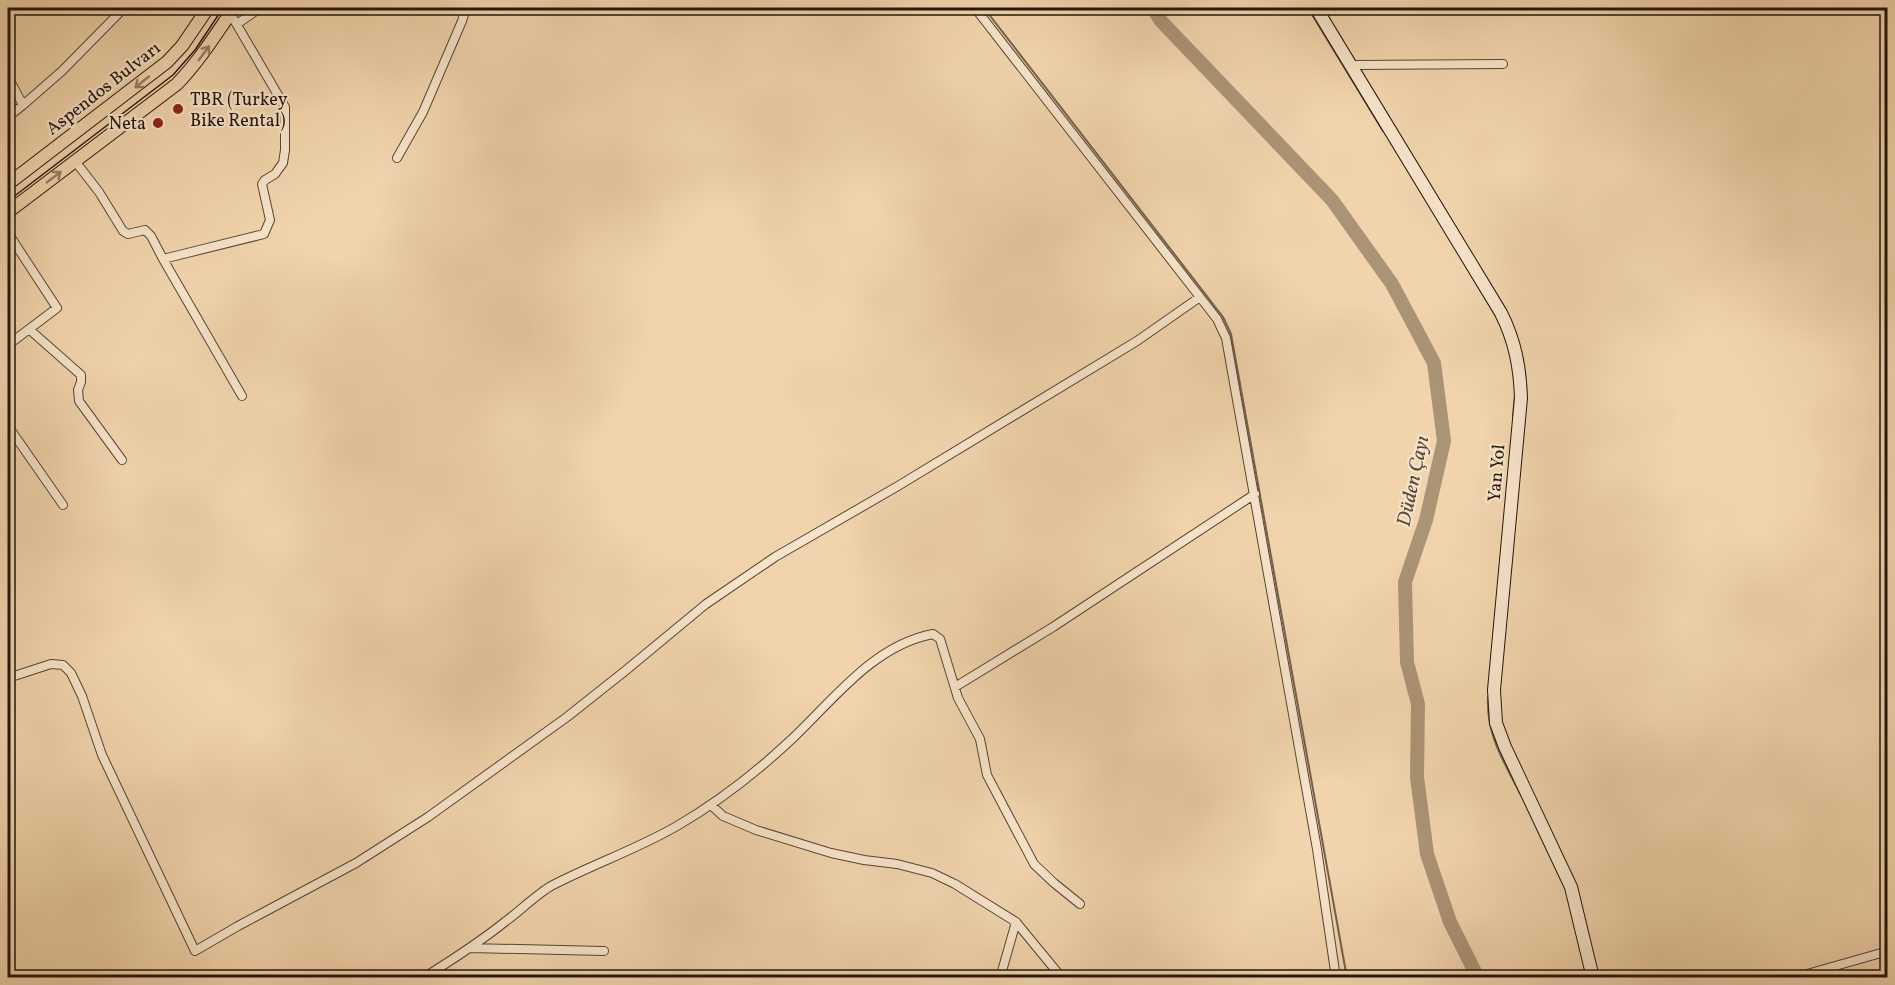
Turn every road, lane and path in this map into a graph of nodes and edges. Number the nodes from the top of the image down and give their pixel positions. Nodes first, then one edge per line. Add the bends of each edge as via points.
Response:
1 (124, 8) edge
2 (260, 8) edge
3 (466, 8) edge
4 (975, 8) edge
5 (1316, 8) edge
6 (204, 10) edge
7 (234, 15) edge
8 (1503, 64) dead end
9 (1351, 65) junction
10 (8, 77) edge
11 (23, 105) junction
12 (8, 117) edge
13 (397, 158) dead end
14 (75, 161) junction
15 (8, 184) edge
16 (8, 212) edge
17 (8, 233) edge
18 (163, 259) junction
19 (1200, 297) junction
20 (30, 330) junction
21 (8, 345) edge
22 (242, 396) dead end
23 (8, 426) edge
24 (122, 460) dead end
25 (1255, 494) junction
26 (63, 505) dead end
27 (8, 678) edge
28 (955, 687) junction
29 (711, 805) junction
30 (1080, 903) dead end
31 (1017, 922) junction
32 (470, 948) junction
33 (604, 951) dead end
34 (1887, 951) edge
35 (423, 978) edge
36 (1000, 978) edge
37 (1062, 978) edge
38 (1336, 978) edge
39 (1593, 978) edge
40 (1793, 978) edge

1 - 11 street
2 - 7 street
3 - 13 street via 423,112
4 - 19 street
5 - 9 street, Yan Yol
6 -> 15 main road, Aspendos Bulvarı via 167,63
14 -> 7 main road via 177,84
7 - 18 street via 285,107 283,163 262,184 270,220 264,234
8 - 9 street
9 - 39 street, Yan Yol via 1514,339 1521,398 1494,715 1504,747 1571,887
10 - 11 street
11 - 12 street
16 -> 14 main road
14 - 18 street via 123,231 128,234 145,230
17 - 20 street via 57,308
18 - 22 street
19 - 25 street via 1226,338
19 - 27 street via 1137,341 775,557 706,603 567,717 429,817 356,863 195,951 102,755 71,673 63,665 51,664
20 - 21 street
20 - 24 street via 81,375 79,401
23 - 26 street
25 - 28 street
25 - 38 street
28 - 29 street via 940,639 933,634 921,636 886,653 860,673 794,737
28 - 30 street via 980,739 987,775 1034,864
29 - 31 street via 723,816 785,839 932,873
29 - 32 street via 676,827 551,886
31 - 36 street
31 - 37 street
32 - 33 street
32 - 35 street
34 - 40 street

